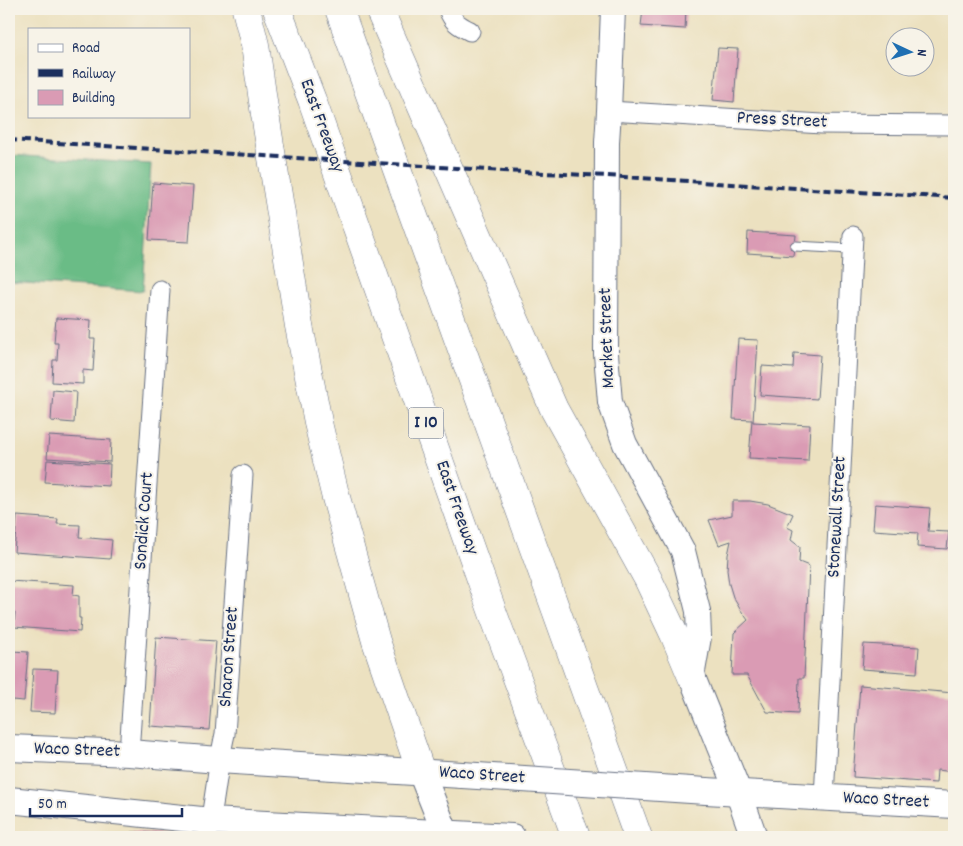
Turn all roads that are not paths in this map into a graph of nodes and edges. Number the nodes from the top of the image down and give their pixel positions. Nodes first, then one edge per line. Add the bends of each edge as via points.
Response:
1 (246, 9) edge
2 (277, 9) edge
3 (339, 9) edge
4 (379, 9) edge
5 (448, 9) edge
6 (613, 9) edge
7 (470, 31) dead end
8 (609, 111) junction
9 (954, 125) edge
10 (853, 242) joint
11 (795, 246) dead end
12 (160, 290) dead end
13 (243, 475) dead end
14 (692, 677) junction
15 (9, 748) edge
16 (129, 753) junction
17 (219, 760) junction
18 (422, 772) junction
19 (739, 794) junction
20 (824, 798) junction
21 (9, 800) edge
22 (954, 805) edge
23 (209, 829) edge
24 (370, 833) edge
25 (446, 835) edge
26 (512, 837) edge
27 (576, 837) edge
28 (638, 837) edge
29 (754, 837) edge

1 - 18 highway via 255,45 299,326 319,427 376,641
2 - 27 highway, East Freeway / I 10
3 - 28 highway
4 - 14 highway via 554,409 648,579
5 - 7 street via 457,24
6 - 8 street, Market Street
8 - 9 street, Press Street via 822,124
8 - 14 street, Market Street via 606,354 610,402 625,444 683,551 698,611 699,637
10 - 11 lane
10 - 20 street, Stonewall Street
12 - 16 street, Sondick Court
13 - 17 street, Sharon Street via 225,734
14 - 19 main road
15 - 16 main road, Waco Street
16 - 17 main road, Waco Street
17 - 18 main road, Waco Street
17 - 23 street, Sharon Street
18 - 19 main road, Waco Street, bridge
18 - 25 main road
19 - 20 main road, Waco Street
19 - 29 main road
20 - 22 main road, Waco Street
21 - 23 main road
23 - 24 main road
24 - 25 main road
25 - 26 main road

